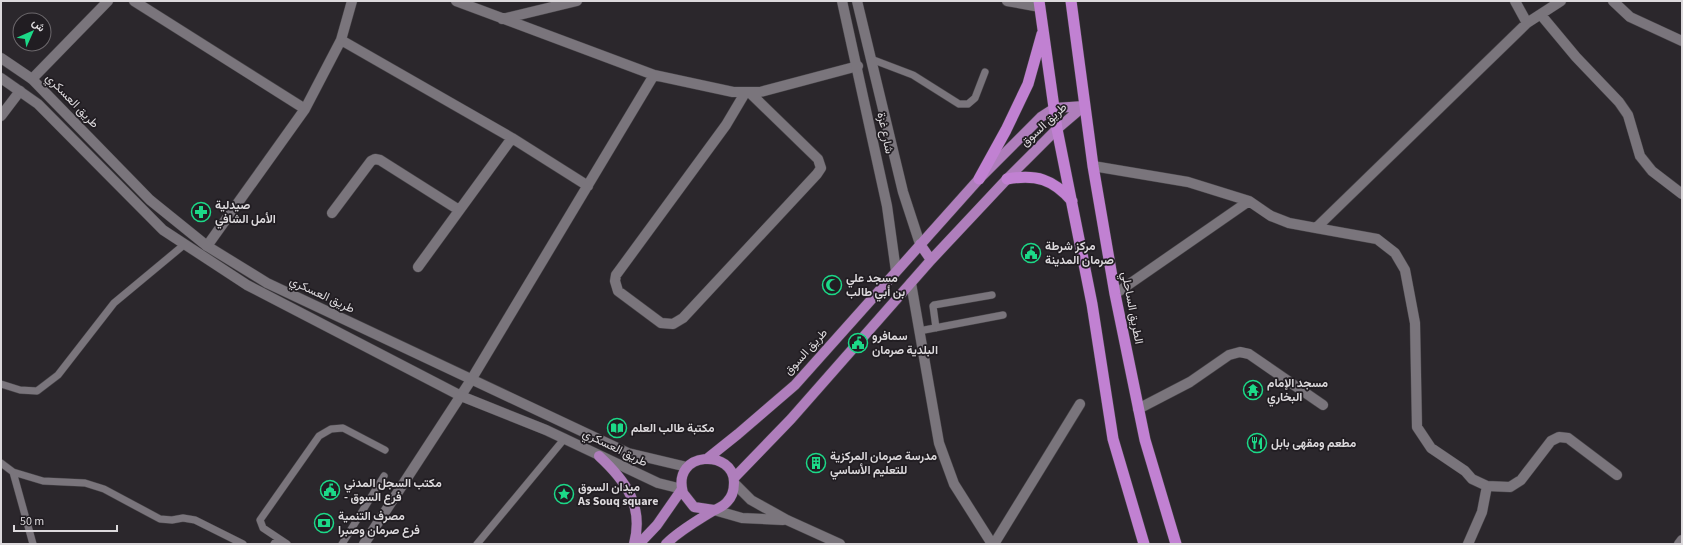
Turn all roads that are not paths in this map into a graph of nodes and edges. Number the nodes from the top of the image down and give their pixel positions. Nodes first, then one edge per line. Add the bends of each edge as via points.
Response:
1 (108, 1) edge
2 (134, 1) edge
3 (352, 1) edge
4 (456, 1) edge
5 (577, 1) edge
6 (842, 1) edge
7 (857, 1) edge
8 (1007, 1) edge
9 (1071, 1) edge
10 (1516, 1) edge
11 (1561, 1) edge
12 (1614, 1) edge
13 (1040, 4) edge
14 (1541, 15) junction
15 (502, 19) junction
16 (1527, 23) junction
17 (1043, 30) junction
18 (341, 40) junction
19 (1682, 41) edge
20 (1, 58) edge
21 (871, 59) junction
22 (858, 66) junction
23 (985, 72) dead end
24 (654, 75) junction
25 (1, 78) edge
26 (32, 79) junction
27 (20, 91) junction
28 (747, 93) junction
29 (1084, 106) junction
30 (1055, 108) junction
31 (306, 110) junction
32 (1, 116) edge
33 (1057, 129) junction
34 (512, 138) junction
35 (1093, 166) junction
36 (979, 179) junction
37 (1007, 179) junction
38 (588, 186) junction
39 (1681, 190) edge
40 (1249, 201) junction
41 (1073, 202) junction
42 (458, 210) junction
43 (332, 213) dead end
44 (1316, 228) junction
45 (185, 244) junction
46 (920, 244) junction
47 (207, 246) junction
48 (931, 260) junction
49 (418, 267) dead end
50 (896, 271) junction
51 (911, 283) junction
52 (1115, 294) junction
53 (992, 295) dead end
54 (1003, 315) dead end
55 (936, 328) junction
56 (919, 331) junction
57 (472, 380) junction
58 (1, 384) edge
59 (461, 396) junction
60 (1080, 404) dead end
61 (1323, 405) dead end
62 (1138, 409) junction
63 (565, 438) junction
64 (385, 450) dead end
65 (600, 456) junction
66 (708, 458) junction
67 (1, 463) edge
68 (687, 467) junction
69 (13, 472) junction
70 (1617, 475) dead end
71 (384, 476) dead end
72 (734, 481) junction
73 (1487, 486) junction
74 (682, 490) junction
75 (714, 510) junction
76 (787, 520) junction
77 (1682, 540) edge
78 (276, 541) edge
79 (33, 544) edge
80 (243, 544) edge
81 (286, 544) edge
82 (342, 544) edge
83 (364, 544) edge
84 (477, 544) edge
85 (634, 544) edge
86 (639, 544) edge
87 (666, 544) edge
88 (840, 544) edge
89 (993, 544) edge
90 (1144, 544) edge
91 (1176, 544) edge
92 (1468, 544) edge
93 (1679, 544) edge

1 - 26 street
2 - 31 street
3 - 18 street
4 - 15 street
5 - 15 street
6 - 22 street, شارع غزة
7 - 21 street, شارع غزة
8 - 13 street
9 - 29 highway, الطريق الساحلي
10 - 16 street
11 - 14 street
12 - 19 street via 1630,17
13 - 17 highway
14 - 16 street
14 - 39 street via 1619,102 1628,115 1640,156 1652,171
15 - 24 street
16 - 44 street
17 - 30 highway
17 - 36 highway via 1028,84
18 - 31 street
18 - 34 street
20 - 26 street, طريق العسكري
21 - 23 lane via 913,75 958,104 968,104 975,98
21 - 46 street, شارع غزة via 903,192
22 - 28 street
22 - 50 street, شارع غزة via 887,206
24 - 28 street
24 - 38 street
25 - 27 street, طريق العسكري
26 - 47 street, طريق العسكري via 150,200
27 - 32 street
27 - 45 street, طريق العسكري via 38,104 163,230
28 - 28 street via 616,276 618,291 661,323 673,324 683,318 821,168 818,159
29 - 30 main road, طريق السوق
29 - 33 main road, طريق السوق
29 - 35 highway, الطريق الساحلي
30 - 33 highway
30 - 36 main road, طريق السوق via 1041,117
31 - 47 street
33 - 37 main road, طريق السوق
33 - 41 highway
34 - 38 street
34 - 42 street
35 - 40 street via 1188,182
35 - 52 highway, الطريق الساحلي
36 - 46 main road, طريق السوق
37 - 41 highway via 1037,177 1051,182
37 - 48 main road, طريق السوق
38 - 57 street
40 - 44 street via 1271,216 1289,223
40 - 52 street
41 - 90 highway via 1113,439
42 - 43 street via 375,159
42 - 49 street
44 - 73 street via 1377,239 1395,253 1405,270 1415,323 1417,426 1431,448 1465,471 1472,480
45 - 58 lane via 114,304 58,375 37,391 20,390
45 - 59 street, طريق العسكري via 247,285
46 - 48 main road
46 - 50 main road, طريق السوق
47 - 57 street, طريق العسكري via 267,283
48 - 51 main road, طريق السوق
50 - 66 main road, طريق السوق via 795,385
51 - 56 street
51 - 72 main road, طريق السوق
52 - 62 highway, الطريق الساحلي
53 - 55 lane via 934,305
54 - 55 lane
55 - 56 lane
56 - 89 street via 939,443 954,484
57 - 59 street
57 - 68 street, طريق العسكري via 628,453
59 - 63 street, طريق العسكري
59 - 83 street
60 - 89 street
61 - 62 street via 1249,354 1240,352 1229,354 1190,382
62 - 91 highway, الطريق الساحلي
63 - 65 street, طريق العسكري
63 - 84 lane
64 - 78 lane via 343,428 331,429 320,436 260,520 263,528
65 - 74 street, طريق العسكري via 658,483
65 - 85 main road via 626,485 633,501 638,517 638,531
66 - 68 main road via 697,460
66 - 72 main road via 724,464
67 - 69 lane
68 - 74 main road via 681,482
69 - 79 lane
69 - 80 lane via 43,481 85,483 104,489 160,519 195,520
70 - 73 street via 1568,438 1559,437 1551,441 1521,480 1510,486
71 - 82 lane
72 - 75 main road via 731,497 726,504
72 - 76 street via 751,500
73 - 92 street via 1482,512
74 - 75 main road via 688,502 694,507
74 - 86 main road via 657,525
75 - 76 street via 742,518
75 - 87 main road via 676,534
76 - 88 street
77 - 93 street
78 - 81 lane

